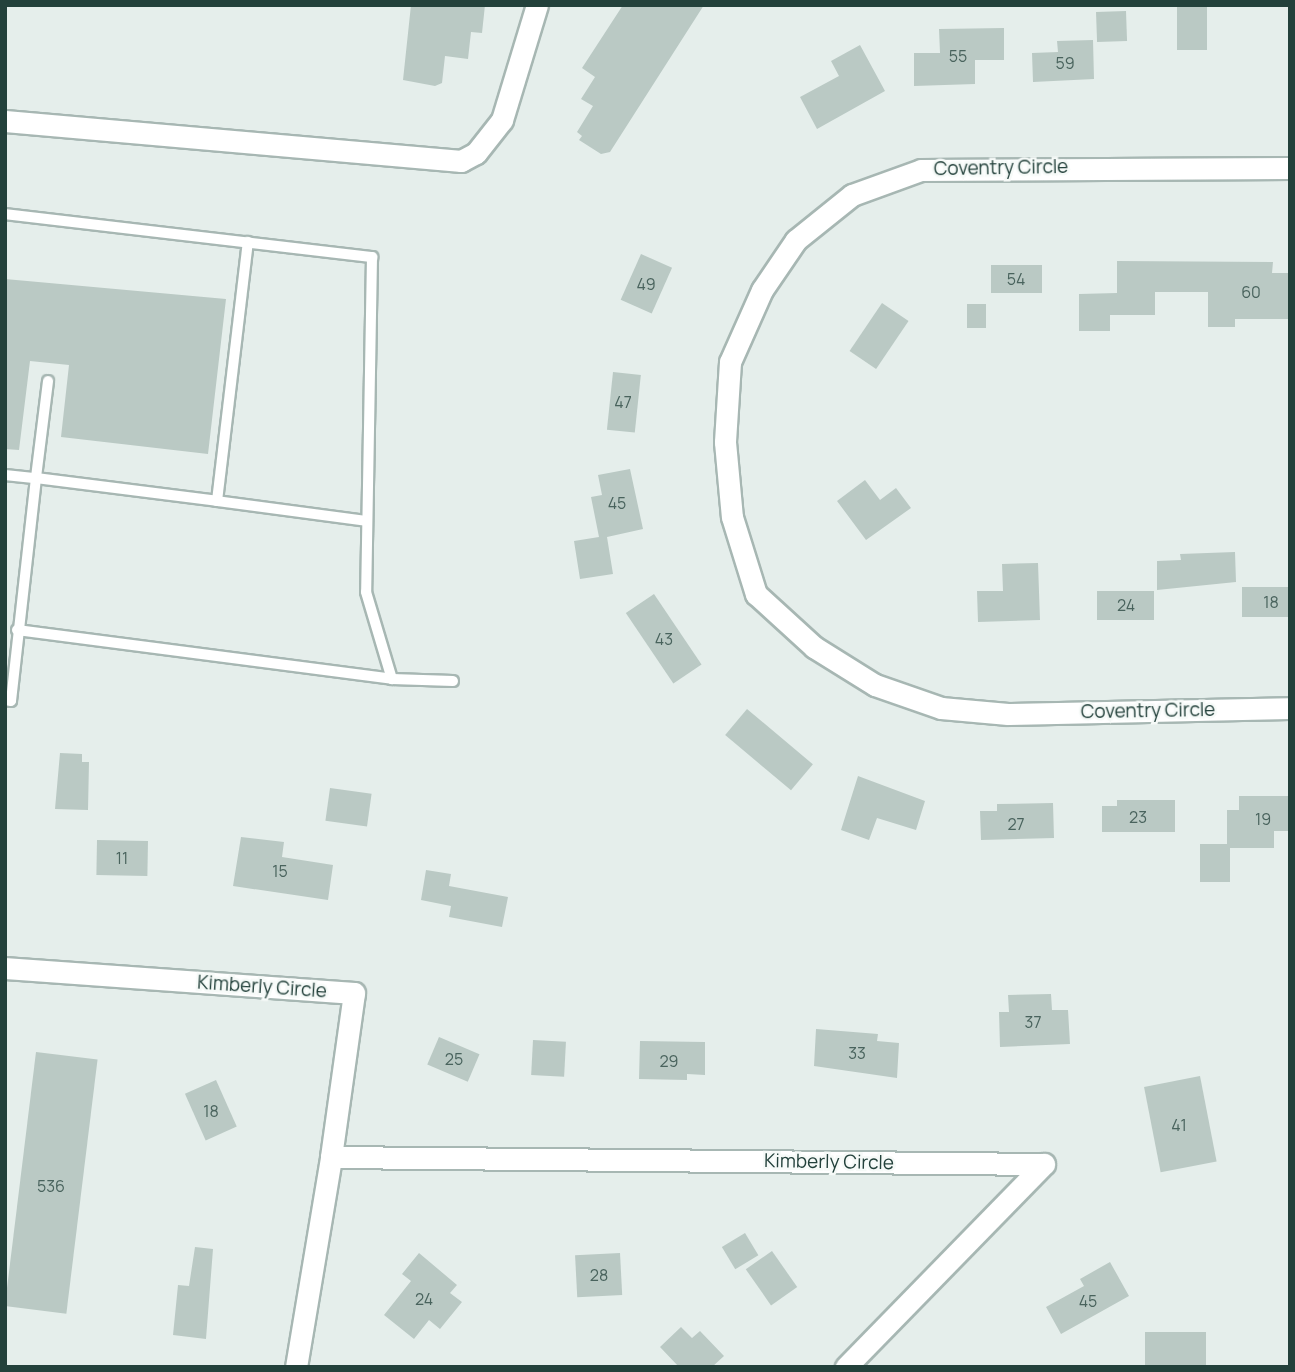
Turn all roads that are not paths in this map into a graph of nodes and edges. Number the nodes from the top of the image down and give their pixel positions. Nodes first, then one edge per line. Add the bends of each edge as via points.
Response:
1 (537, 5) edge
2 (5, 121) edge
3 (1290, 169) edge
4 (5, 214) edge
5 (248, 242) junction
6 (48, 382) dead end
7 (5, 475) edge
8 (36, 478) junction
9 (217, 501) junction
10 (367, 521) junction
11 (17, 630) junction
12 (392, 678) junction
13 (453, 681) dead end
14 (5, 700) edge
15 (1290, 708) edge
16 (5, 968) edge
17 (331, 1157) junction
18 (296, 1367) edge
19 (846, 1367) edge

1 - 2 street via 502,120 477,153 461,161
3 - 15 street, Coventry Circle via 921,170 852,195 796,240 762,290 730,362 725,442 732,517 756,594 814,647 876,685 941,708 1008,715
4 - 5 lane
5 - 9 lane
5 - 10 lane via 372,257
6 - 8 lane
7 - 8 lane
8 - 9 lane
8 - 11 lane
9 - 10 lane
10 - 12 lane via 366,592
11 - 12 lane
11 - 14 lane via 11,701
12 - 13 lane
16 - 17 street, Kimberly Circle via 354,993
17 - 18 street, Kimberly Circle
17 - 19 street, Kimberly Circle via 1044,1164

